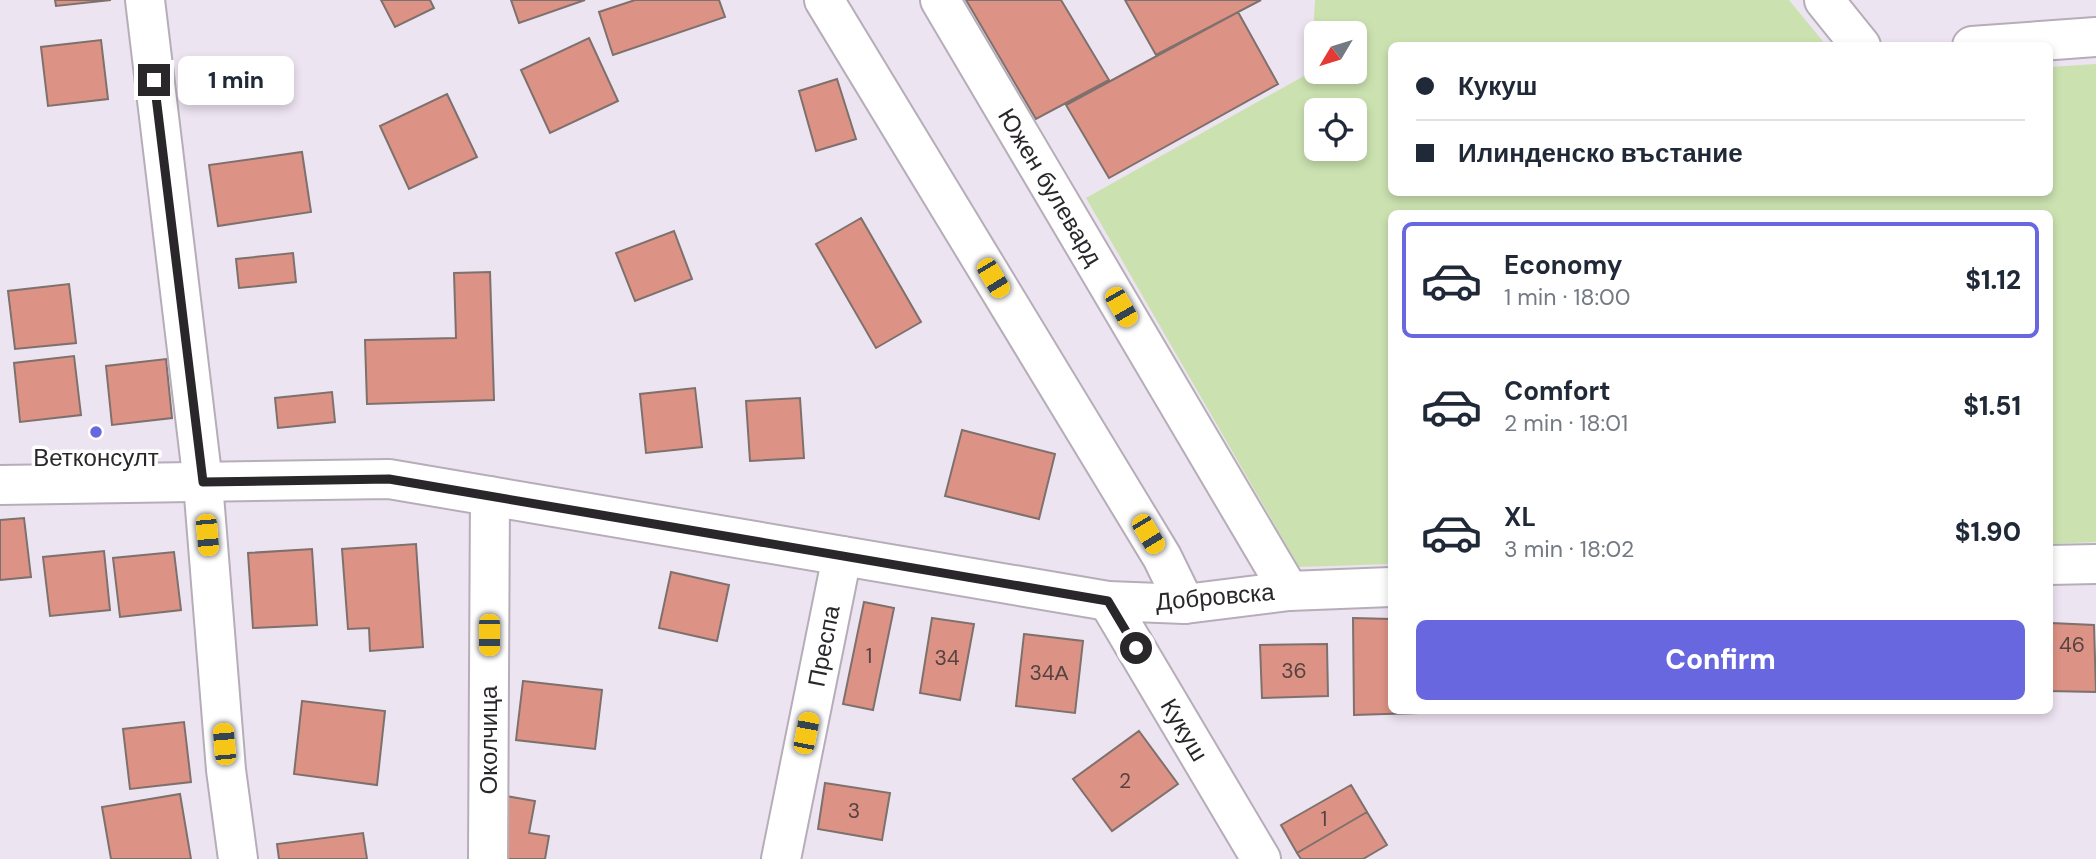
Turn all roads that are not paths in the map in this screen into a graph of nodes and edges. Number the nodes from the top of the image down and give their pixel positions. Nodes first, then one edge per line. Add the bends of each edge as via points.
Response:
1 (145, 0) edge
2 (824, 0) edge
3 (940, 0) edge
4 (1824, 0) edge
5 (2096, 37) edge
6 (1858, 42) edge
7 (2027, 42) edge
8 (203, 482) junction
9 (0, 485) edge
10 (490, 496) junction
11 (842, 556) junction
12 (2096, 564) edge
13 (2053, 565) edge
14 (1388, 587) edge
15 (1289, 591) junction
16 (1108, 601) junction
17 (1185, 604) junction
18 (238, 859) edge
19 (488, 859) edge
20 (781, 859) edge
21 (1261, 859) edge

1 - 8 street
2 - 17 street via 1162,557
3 - 15 street, Южен булевард
4 - 6 street
5 - 7 street
8 - 9 street, Добровска
8 - 10 street, Добровска via 389,479
8 - 18 street via 226,770
10 - 11 street, Добровска
10 - 19 street, Околчица
11 - 16 street, Добровска
11 - 20 street, Преспа
12 - 13 street
14 - 15 street, Добровска
15 - 17 street, Добровска
16 - 17 street, Добровска
16 - 21 street, Кукуш

